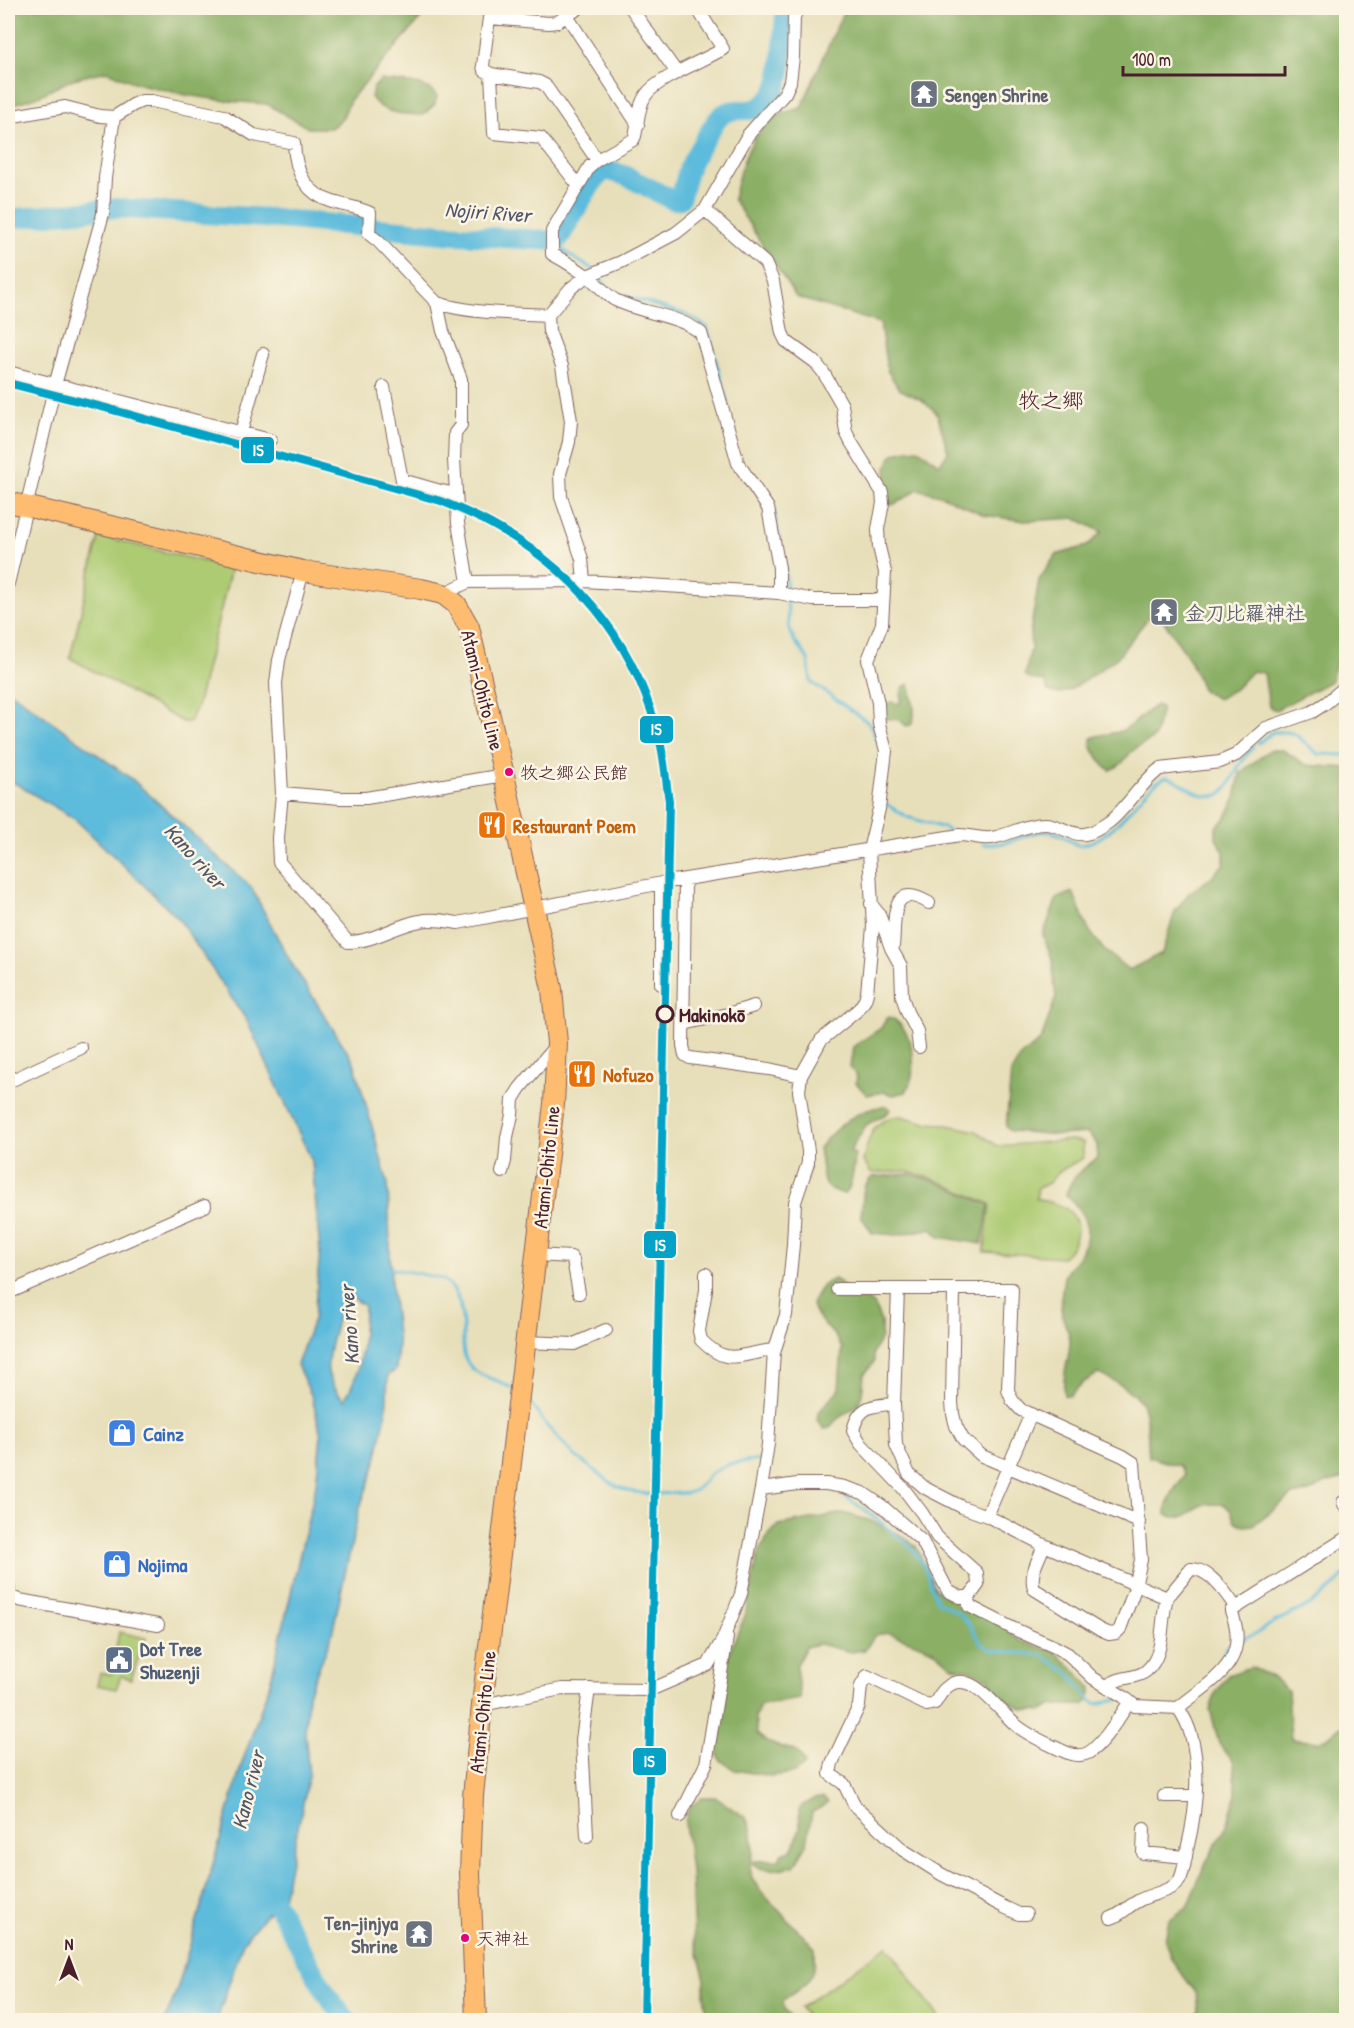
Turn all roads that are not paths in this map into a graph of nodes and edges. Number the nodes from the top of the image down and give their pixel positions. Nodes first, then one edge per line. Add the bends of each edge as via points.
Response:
1 (579, 8) edge
2 (632, 8) edge
3 (697, 8) edge
4 (798, 8) edge
5 (567, 16) junction
6 (677, 73) junction
7 (490, 74) junction
8 (8, 117) edge
9 (114, 117) junction
10 (638, 124) junction
11 (597, 160) junction
12 (578, 185) junction
13 (705, 210) junction
14 (593, 273) junction
15 (437, 303) junction
16 (548, 315) junction
17 (263, 354) dead end
18 (8, 372) edge
19 (55, 385) junction
20 (384, 387) dead end
21 (241, 432) junction
22 (270, 440) dead end
23 (456, 494) junction
24 (17, 504) edge
25 (303, 571) junction
26 (584, 581) junction
27 (468, 582) junction
28 (8, 585) edge
29 (443, 594) junction
30 (784, 594) junction
31 (884, 600) junction
32 (1347, 686) edge
33 (504, 775) junction
34 (282, 793) junction
35 (869, 850) junction
36 (685, 880) junction
37 (661, 884) junction
38 (870, 903) junction
39 (929, 903) dead end
40 (534, 909) junction
41 (892, 951) junction
42 (661, 984) dead end
43 (754, 1006) dead end
44 (684, 1023) junction
45 (557, 1043) junction
46 (919, 1047) dead end
47 (81, 1048) dead end
48 (801, 1076) junction
49 (8, 1082) edge
50 (502, 1172) dead end
51 (205, 1206) dead end
52 (536, 1255) junction
53 (706, 1274) dead end
54 (837, 1289) dead end
55 (898, 1289) junction
56 (954, 1289) junction
57 (8, 1293) edge
58 (579, 1293) dead end
59 (606, 1330) dead end
60 (526, 1342) junction
61 (775, 1350) junction
62 (894, 1404) junction
63 (1031, 1414) junction
64 (1008, 1467) junction
65 (761, 1489) junction
66 (987, 1516) junction
67 (1139, 1522) junction
68 (1347, 1538) edge
69 (1044, 1545) junction
70 (8, 1582) edge
71 (1136, 1583) junction
72 (969, 1597) junction
73 (1167, 1598) junction
74 (1236, 1608) junction
75 (158, 1625) dead end
76 (728, 1629) junction
77 (1107, 1686) junction
78 (589, 1689) junction
79 (1129, 1703) junction
80 (482, 1705) junction
81 (1178, 1708) junction
82 (1164, 1796) dead end
83 (1195, 1796) junction
84 (680, 1816) dead end
85 (1144, 1829) dead end
86 (587, 1836) dead end
87 (1186, 1857) junction
88 (1026, 1914) dead end
89 (1111, 1918) dead end
90 (477, 2020) edge

1 - 5 street
2 - 6 street
3 - 6 street via 723,49
4 - 13 street via 790,81 785,93 748,135
5 - 7 street via 549,23 489,18 483,66
5 - 10 street
6 - 10 street via 645,95
7 - 11 street via 545,85
7 - 12 street via 494,133 541,138
8 - 9 street via 65,107
9 - 15 street via 142,101 224,116 255,135 294,143 297,168 306,186 318,196 370,213 369,234
9 - 19 street via 103,214
10 - 11 street via 633,140
11 - 12 street
12 - 14 street via 551,234 551,249 552,254
13 - 14 street via 676,233
13 - 31 street via 765,263 773,280 786,341 823,372 842,405 846,432 882,492 878,529 885,572
14 - 16 street via 571,288
14 - 30 street via 612,298 689,323 701,333 738,463 768,508
15 - 16 street via 453,308
15 - 23 street via 443,332 461,379 461,425 454,441
16 - 26 street via 571,421 560,474 561,497 582,559
17 - 21 street
18 - 19 street
19 - 21 street
19 - 24 street
20 - 23 street via 402,480
21 - 22 street
23 - 27 street
24 - 25 main road
24 - 28 street
25 - 29 main road
25 - 34 street via 276,683
26 - 27 street
26 - 30 street
27 - 29 street
29 - 33 main road, Atami-Ohito Line via 456,604 470,627
30 - 31 street via 813,600
31 - 35 street via 882,624 868,660 886,751
32 - 35 street via 1312,712 1266,728 1229,759 1160,769 1110,821 1088,833 1077,834 1046,824 996,838 960,835
33 - 34 street via 366,798
33 - 40 main road, Atami-Ohito Line
34 - 40 street via 279,862 348,942 419,921 458,923
35 - 36 street
35 - 38 street
36 - 37 street
36 - 44 street
37 - 40 street
37 - 42 street
38 - 41 street via 882,920
38 - 48 street via 873,927 865,1000 860,1009 821,1040
39 - 41 street via 912,897 898,902
40 - 45 main road, Atami-Ohito Line via 552,989
41 - 46 street via 901,966 902,996 917,1031
43 - 44 street
44 - 48 street via 683,1051 690,1059
45 - 50 street via 513,1099
45 - 52 main road, Atami-Ohito Line via 554,1104
47 - 49 street
48 - 61 street via 799,1091 808,1163 795,1202 786,1315
51 - 57 street
52 - 58 street via 571,1257
52 - 60 main road, Atami-Ohito Line
53 - 61 street via 701,1340 720,1355 743,1357
54 - 55 street
55 - 56 street
55 - 62 street
56 - 63 street via 1012,1289 1008,1390 1021,1410
56 - 64 street via 951,1402 956,1426 963,1439 982,1456
59 - 60 street via 574,1344
60 - 80 main road, Atami-Ohito Line
61 - 65 street
62 - 66 street via 896,1445 909,1474 925,1488
62 - 72 street via 871,1406 863,1411 853,1431 903,1488 937,1537 977,1573 978,1585
63 - 64 street
63 - 67 street via 1134,1463
64 - 66 street
64 - 67 street
65 - 72 street via 826,1484 862,1493 922,1541 948,1591
65 - 76 street via 741,1594
66 - 69 street
67 - 71 street via 1141,1560
68 - 74 street
69 - 71 street
69 - 71 street via 1032,1573 1034,1589 1109,1634 1120,1629
70 - 75 street via 9,1596 19,1600
71 - 73 street
72 - 77 street via 969,1606 1068,1654
73 - 74 street via 1195,1568 1222,1588
73 - 77 street via 1163,1635 1150,1666 1143,1673
74 - 81 street via 1231,1611 1238,1638 1234,1655 1215,1678
76 - 78 street via 702,1669 650,1690
76 - 84 street via 706,1764
77 - 79 street
78 - 80 street via 562,1689
78 - 86 street via 582,1740
79 - 81 street
79 - 88 street via 1094,1747 1078,1756 1030,1735 981,1691 964,1682 946,1687 935,1703 927,1705 867,1676 861,1686 859,1706 830,1774 844,1784 855,1806 903,1850 941,1874
80 - 90 main road, Atami-Ohito Line via 470,1873
81 - 83 street via 1195,1750
82 - 83 street
83 - 87 street
85 - 87 street via 1143,1853
87 - 89 street via 1178,1883

